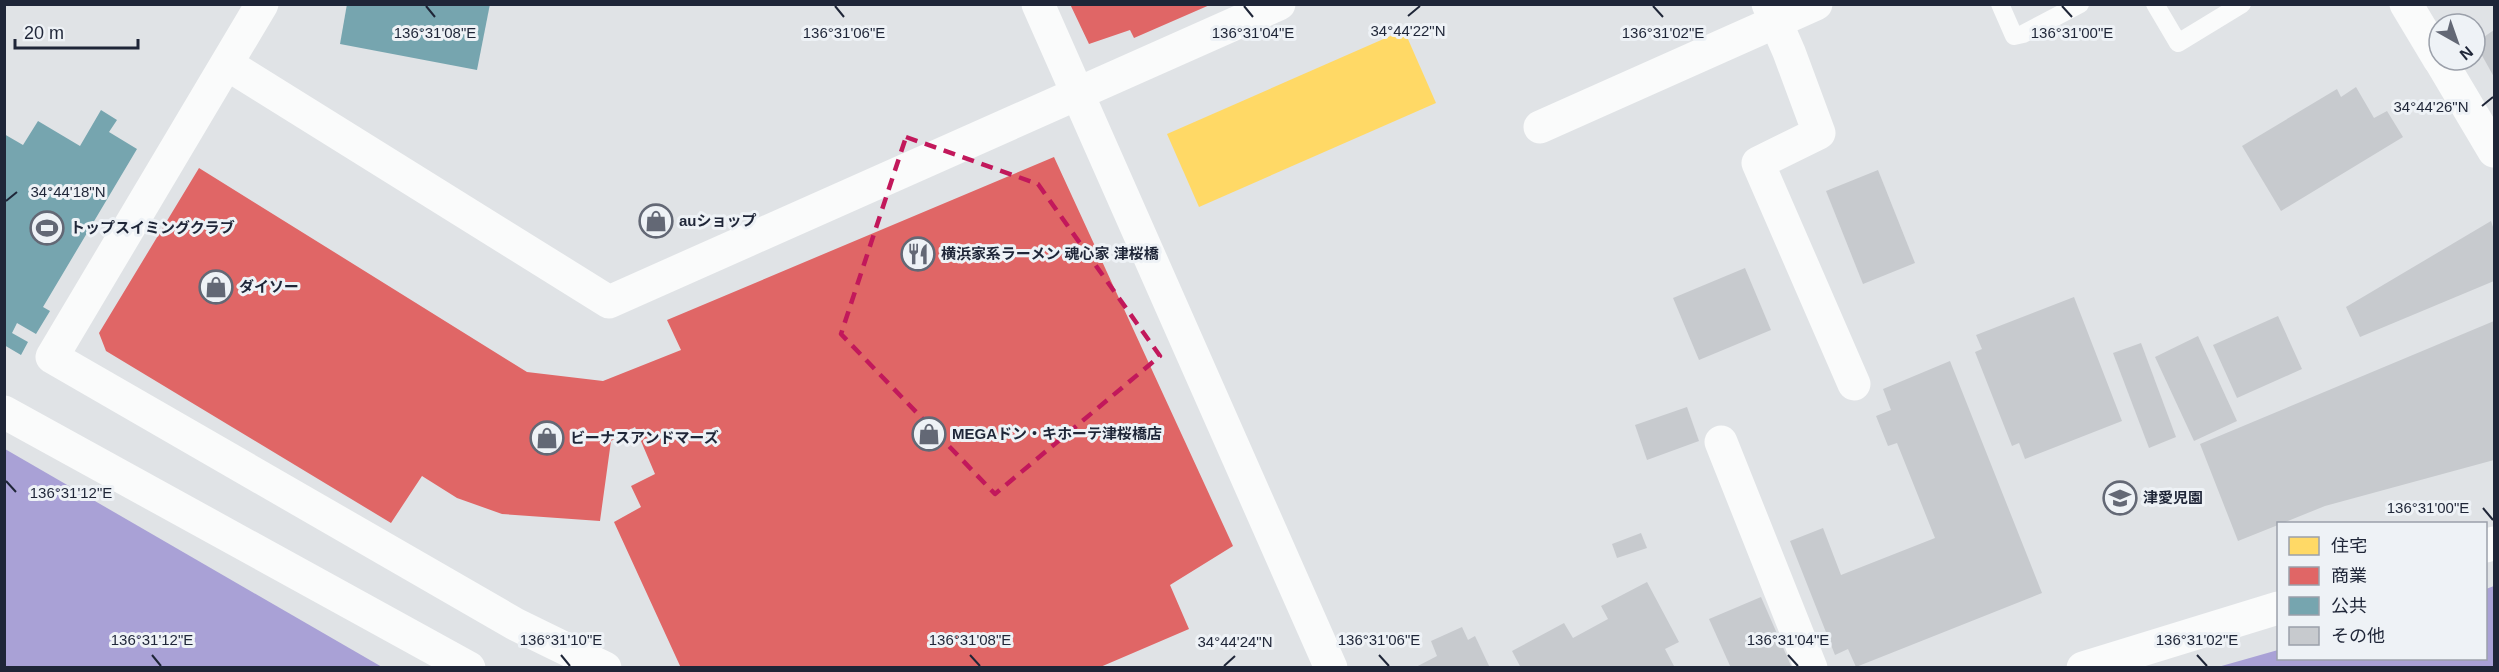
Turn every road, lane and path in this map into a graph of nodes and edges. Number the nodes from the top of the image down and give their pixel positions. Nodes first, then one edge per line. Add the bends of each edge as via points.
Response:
1 (262, 4) edge
2 (1038, 4) edge
3 (1279, 4) edge
4 (1816, 4) edge
5 (2000, 4) edge
6 (2080, 4) edge
7 (2155, 4) edge
8 (2242, 4) edge
9 (2406, 4) edge
10 (1772, 13) edge
11 (2427, 39) edge
12 (227, 64) junction
13 (2447, 72) edge
14 (1077, 94) junction
15 (1540, 127) dead end
16 (2494, 151) edge
17 (1854, 384) dead end
18 (4, 412) edge
19 (1721, 442) dead end
20 (2277, 608) edge
21 (469, 668) edge
22 (605, 668) edge
23 (1331, 668) edge
24 (1811, 668) edge
25 (2082, 668) edge

1 - 12 street
2 - 14 street
3 - 14 street
4 - 10 street
5 - 6 lane via 2014,36
7 - 8 lane via 2178,43
9 - 11 street
10 - 15 street
10 - 17 street via 1819,133 1758,163
12 - 14 street via 609,302
12 - 22 street via 52,357 515,624
13 - 16 street
14 - 23 street
18 - 21 street
19 - 24 street
20 - 25 street

